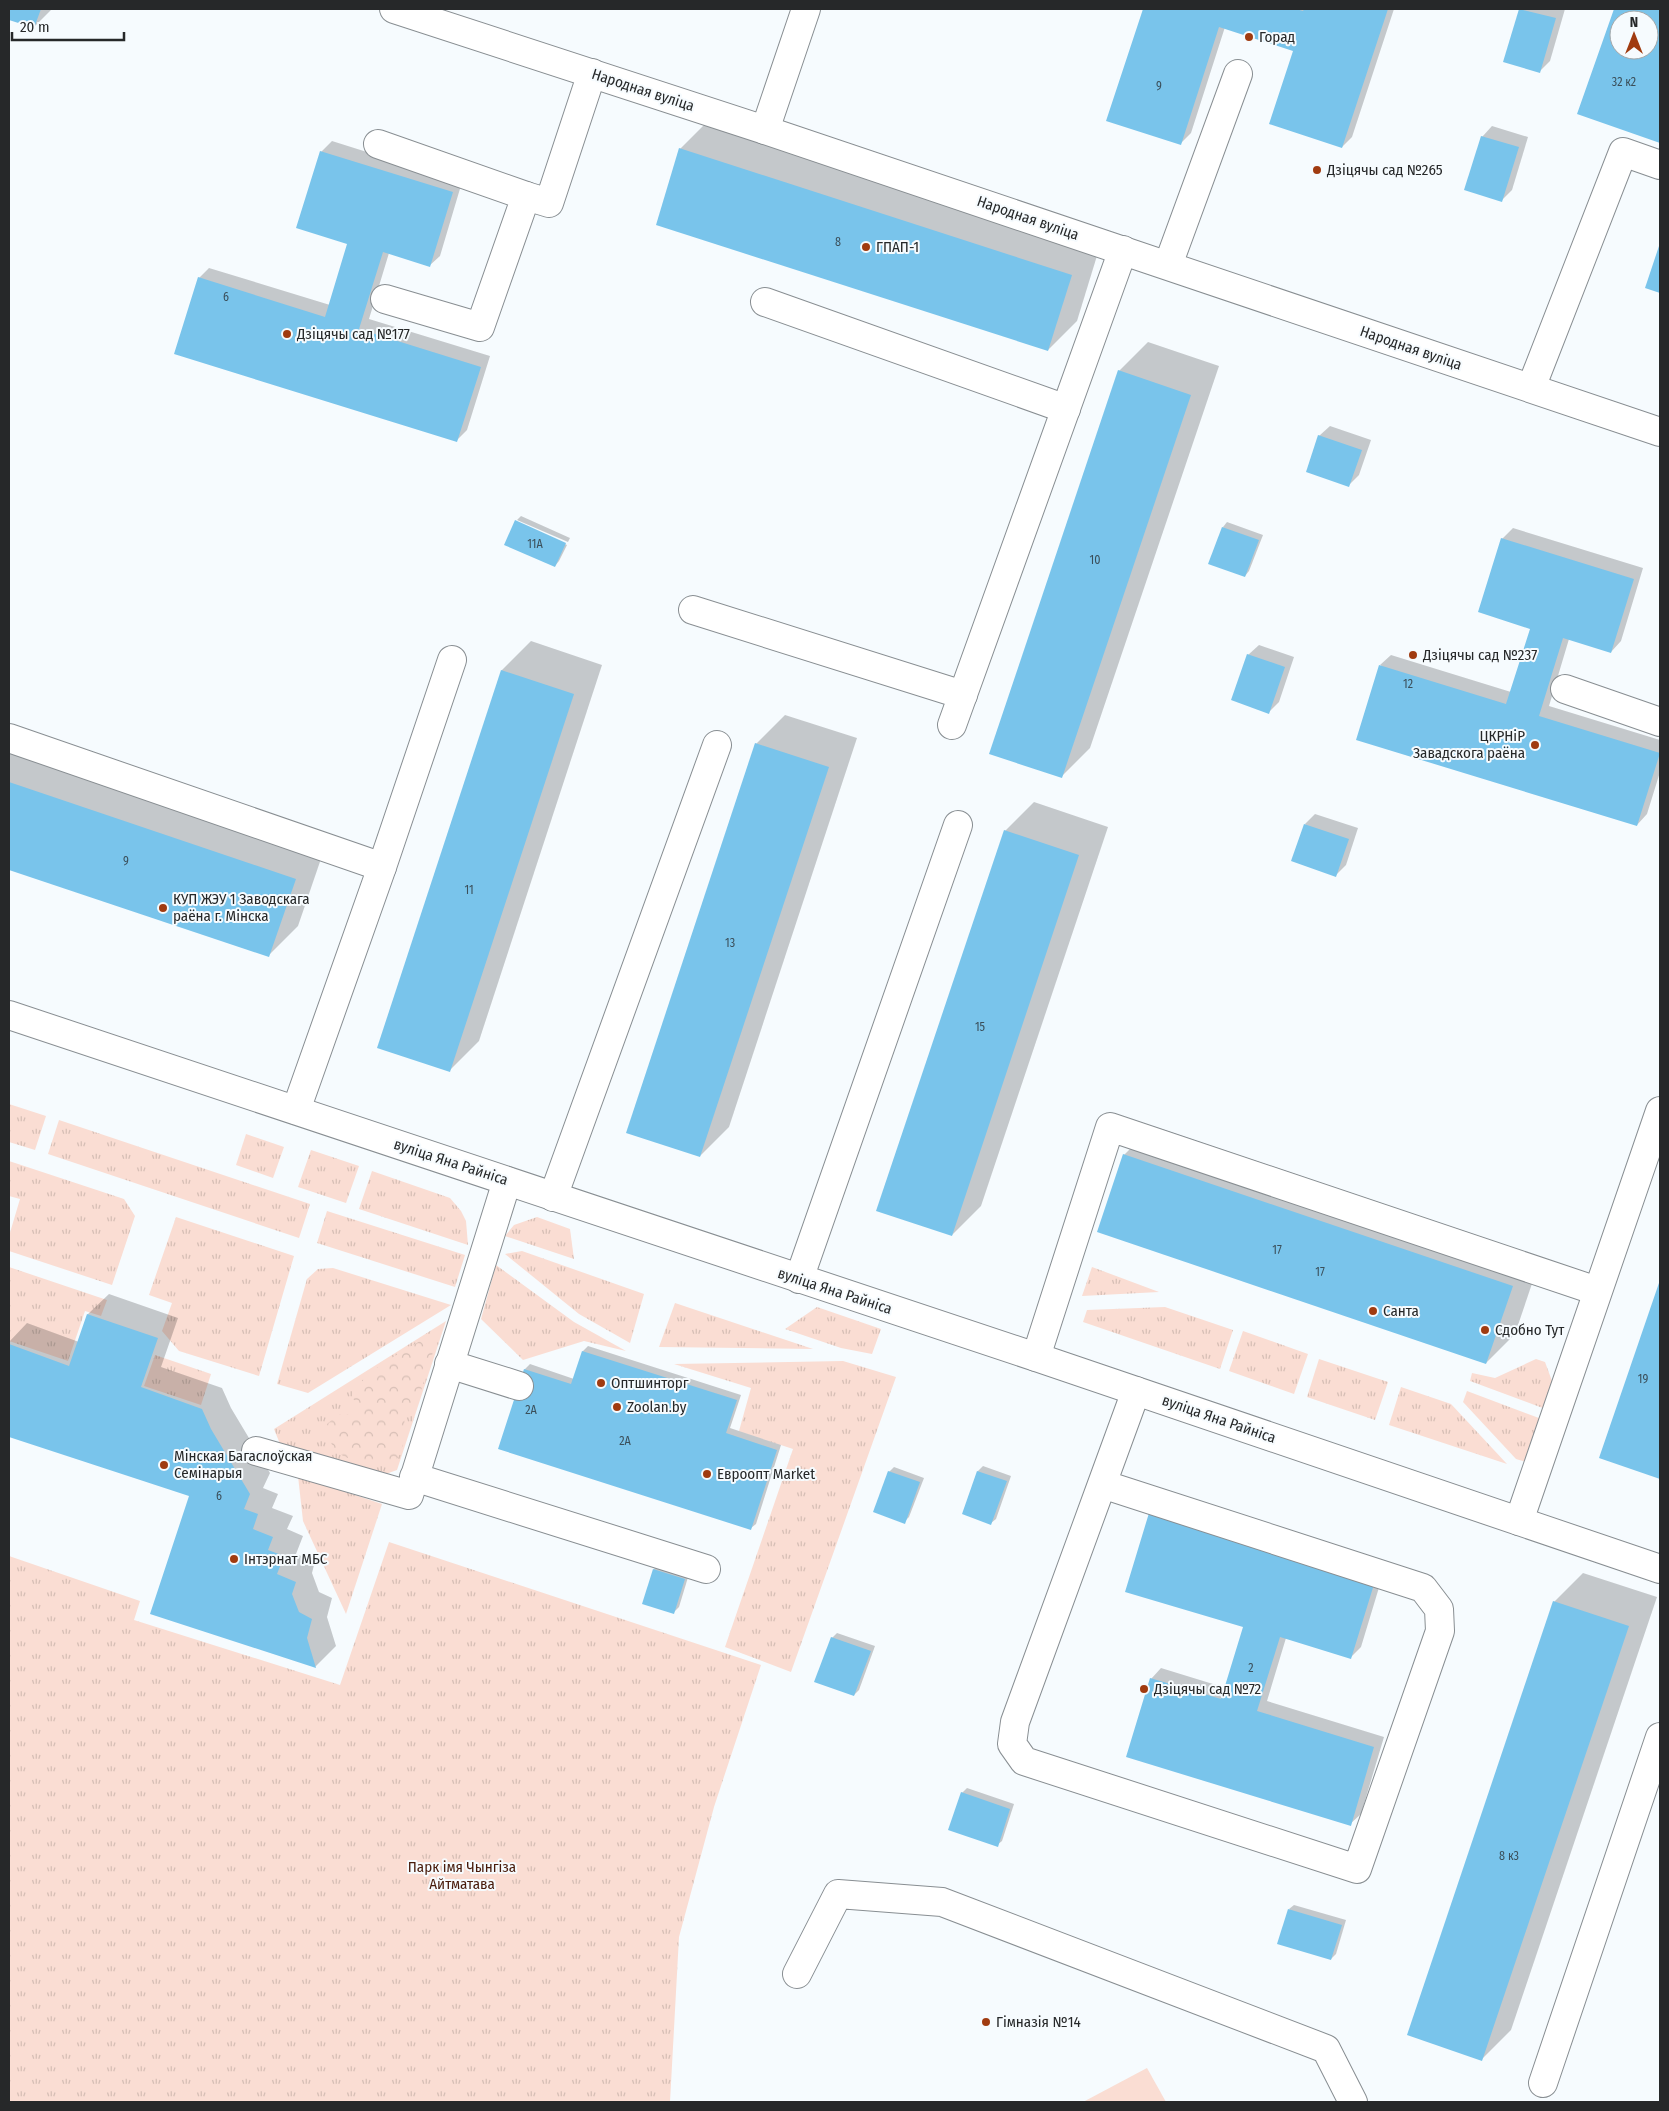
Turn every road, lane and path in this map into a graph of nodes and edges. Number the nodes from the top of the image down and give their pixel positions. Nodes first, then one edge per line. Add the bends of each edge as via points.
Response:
1 (394, 9) edge
2 (806, 9) edge
3 (592, 74) junction
4 (1238, 74) dead end
5 (765, 130) junction
6 (378, 144) dead end
7 (1660, 165) edge
8 (526, 196) junction
9 (1123, 250) junction
10 (1168, 265) junction
11 (385, 299) dead end
12 (765, 302) dead end
13 (1531, 388) junction
14 (1066, 409) junction
15 (1660, 432) edge
16 (693, 610) dead end
17 (452, 660) dead end
18 (1566, 689) dead end
19 (963, 695) junction
20 (1660, 722) edge
21 (952, 725) dead end
22 (9, 738) edge
23 (717, 746) dead end
24 (958, 825) dead end
25 (382, 867) junction
26 (9, 1015) edge
27 (296, 1110) junction
28 (1660, 1111) edge
29 (507, 1181) junction
30 (553, 1197) junction
31 (799, 1279) junction
32 (1597, 1290) junction
33 (1036, 1357) junction
34 (449, 1364) junction
35 (519, 1386) dead end
36 (1136, 1391) junction
37 (256, 1450) dead end
38 (414, 1477) junction
39 (1102, 1484) junction
40 (1519, 1521) junction
41 (706, 1569) dead end
42 (1660, 1569) edge
43 (1660, 1737) edge
44 (797, 1974) dead end
45 (1543, 2082) dead end
46 (1354, 2102) edge

1 - 3 street, Народная вуліца
2 - 5 street
3 - 5 street, Народная вуліца
3 - 8 street via 549,203
4 - 10 street
5 - 9 street, Народная вуліца
6 - 8 street
7 - 13 street via 1623,152
8 - 11 street via 480,327
9 - 10 street, Народная вуліца
9 - 14 street
10 - 13 street, Народная вуліца
12 - 14 street
13 - 15 street, Народная вуліца
14 - 19 street
16 - 19 street
17 - 25 street
18 - 20 street
19 - 21 street
22 - 25 street
23 - 30 street
24 - 31 street
25 - 27 street
26 - 27 street, вуліца Яна Райніса
27 - 29 street, вуліца Яна Райніса
28 - 32 street
29 - 30 street, вуліца Яна Райніса
29 - 34 street
30 - 31 street, вуліца Яна Райніса
31 - 33 street, вуліца Яна Райніса
32 - 33 street via 1110,1127
32 - 40 street
33 - 36 street, вуліца Яна Райніса
34 - 35 street
34 - 38 street
36 - 39 street
36 - 40 street, вуліца Яна Райніса
37 - 38 street via 409,1495
38 - 41 street
39 - 39 street via 1423,1588 1439,1609 1440,1631 1357,1869 1024,1761 1012,1744 1016,1722
40 - 42 street, вуліца Яна Райніса
43 - 45 street
44 - 46 street via 838,1894 942,1902 1326,2049

